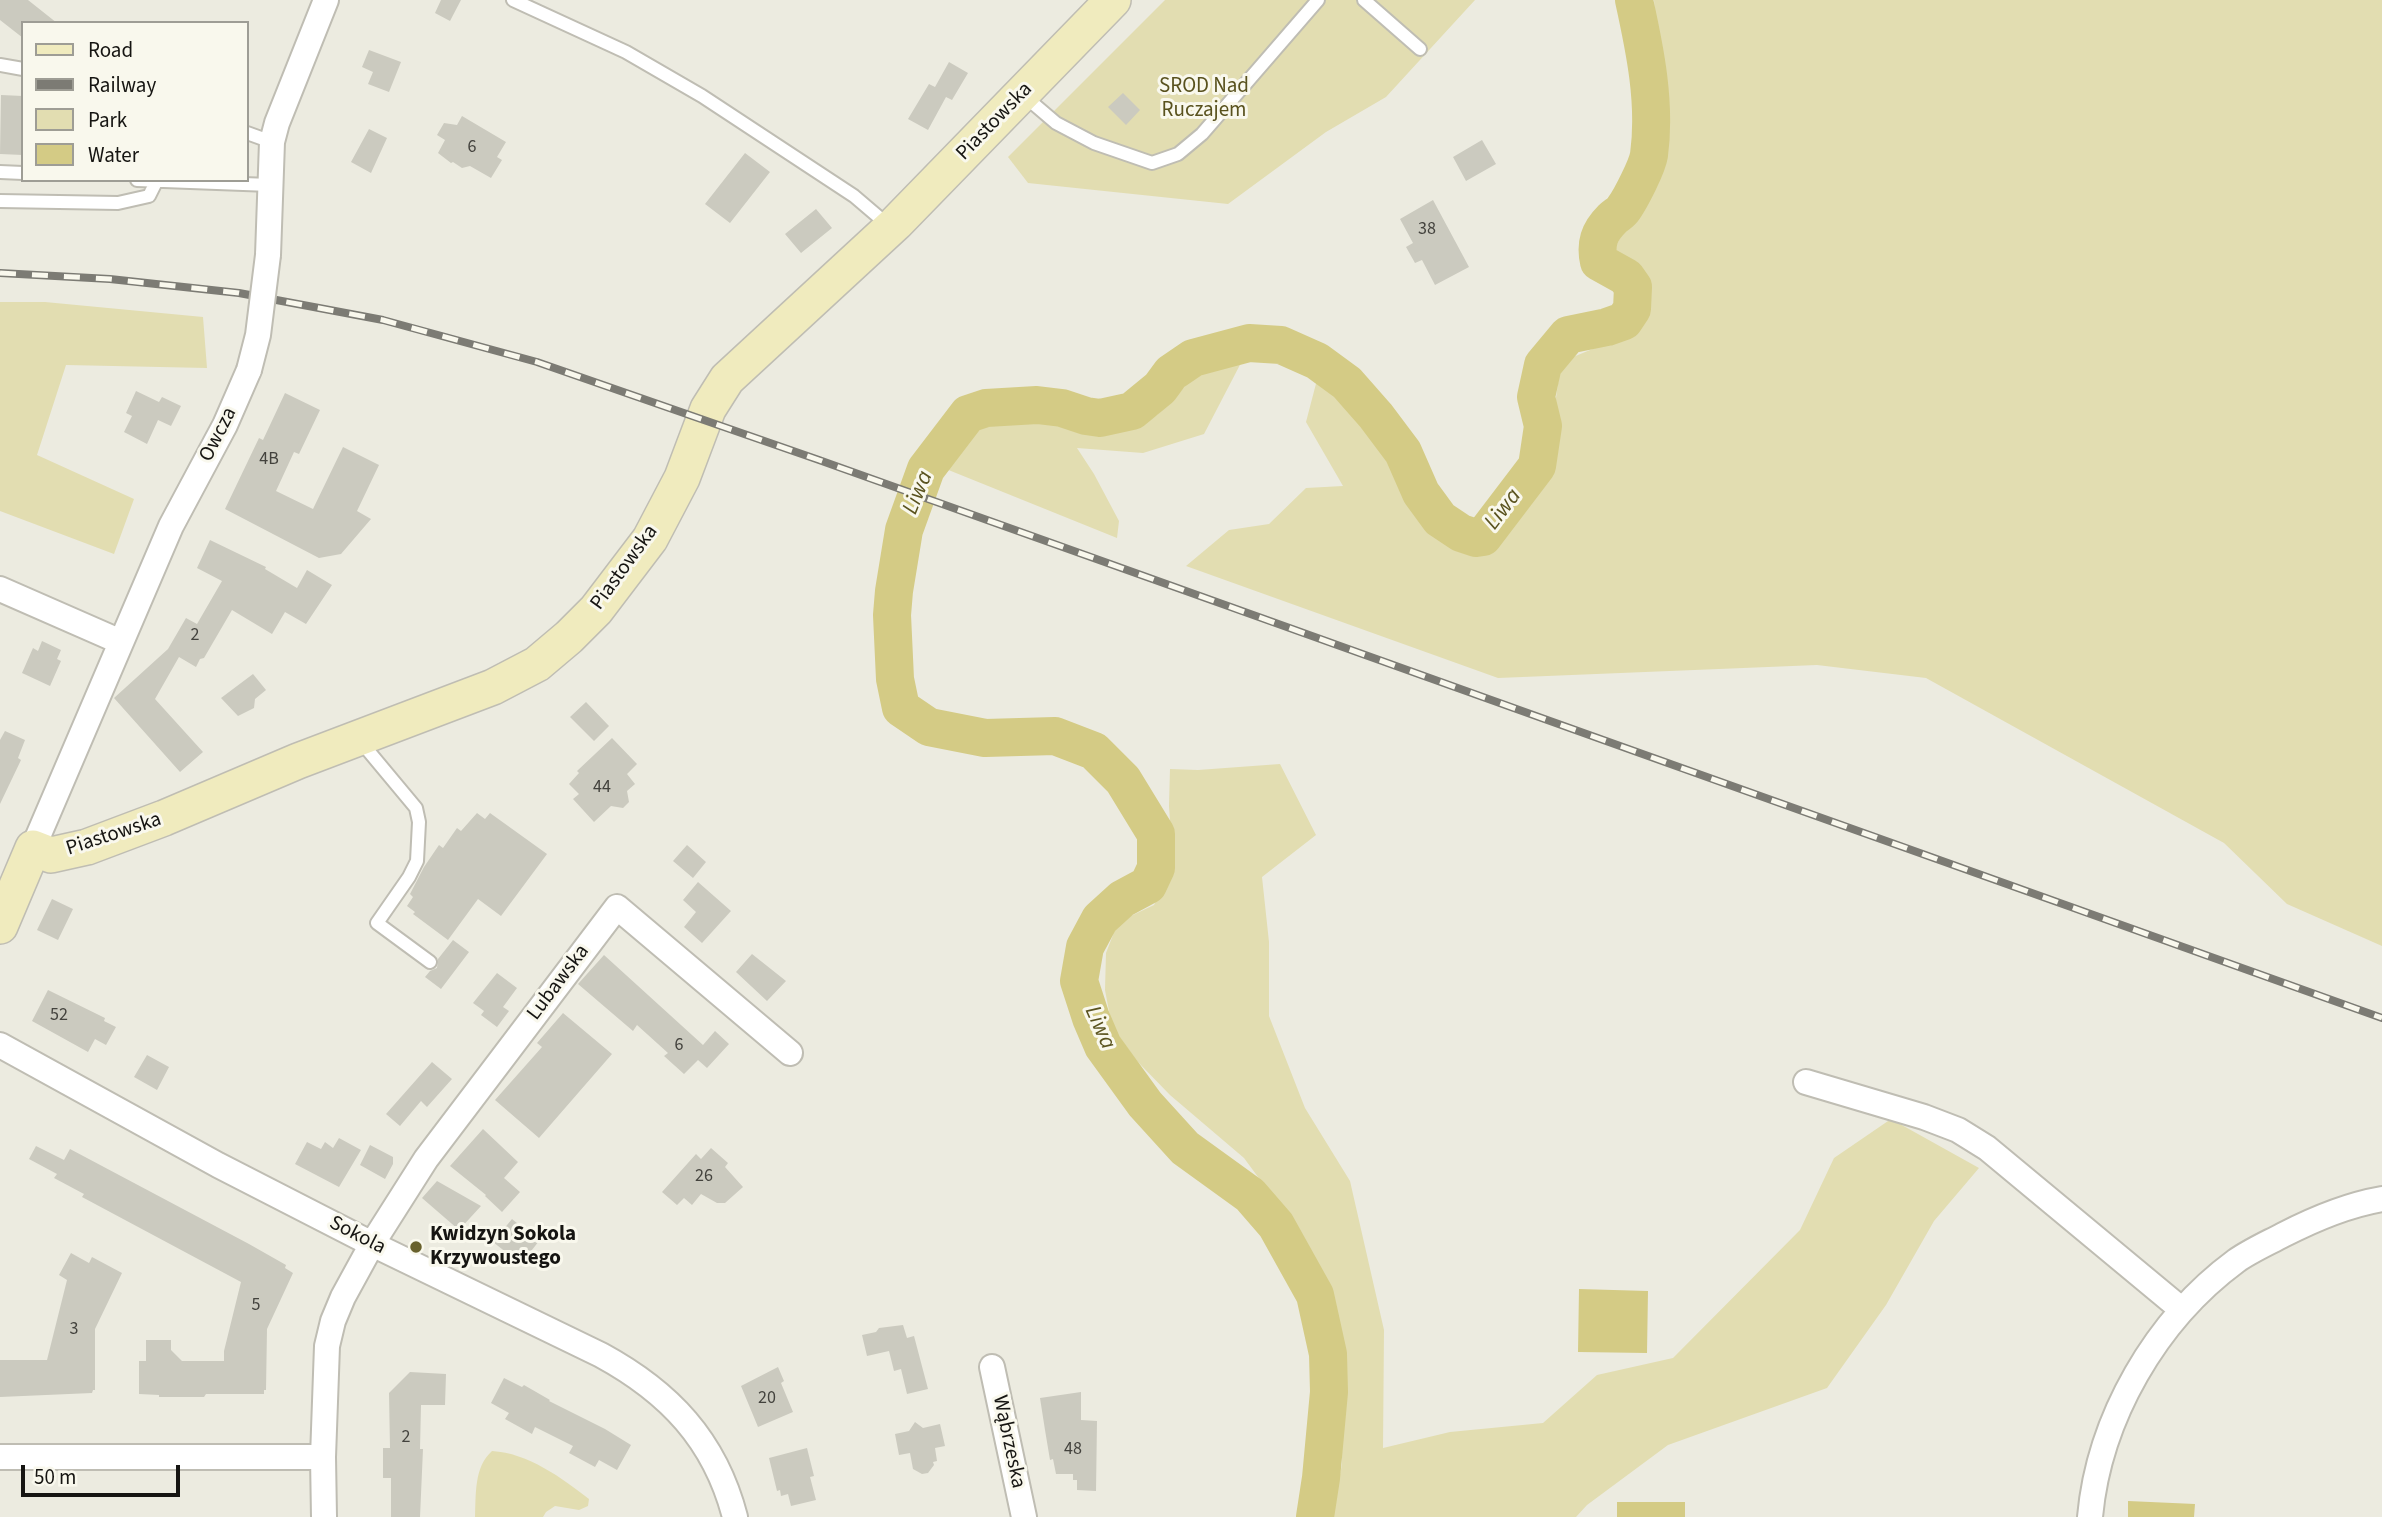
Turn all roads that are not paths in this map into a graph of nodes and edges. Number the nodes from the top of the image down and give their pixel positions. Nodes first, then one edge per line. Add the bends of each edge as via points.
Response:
1 (326, 0) edge
2 (513, 0) edge
3 (1113, 0) edge
4 (1318, 0) edge
5 (1364, 0) edge
6 (1420, 49) dead end
7 (0, 65) edge
8 (21, 69) edge
9 (1022, 93) junction
10 (248, 134) edge
11 (272, 142) junction
12 (0, 172) edge
13 (21, 173) edge
14 (156, 182) edge
15 (185, 182) edge
16 (270, 185) junction
17 (0, 201) edge
18 (891, 227) junction
19 (0, 589) edge
20 (121, 642) junction
21 (358, 738) junction
22 (33, 848) junction
23 (0, 926) edge
24 (430, 962) dead end
25 (0, 1045) edge
26 (790, 1053) dead end
27 (1806, 1082) dead end
28 (2382, 1199) edge
29 (372, 1244) junction
30 (2181, 1310) junction
31 (992, 1367) dead end
32 (0, 1457) edge
33 (323, 1457) junction
34 (324, 1517) edge
35 (735, 1517) edge
36 (1024, 1517) edge
37 (2090, 1517) edge

1 - 11 street, Owcza
2 - 18 lane via 626,52 702,96 854,196
3 - 9 street, Piastowska
4 - 9 lane via 1202,134 1178,154 1152,163 1094,143 1056,123
5 - 6 lane
7 - 8 lane
9 - 18 street, Piastowska
10 - 11 lane
11 - 16 street, Owcza
12 - 13 lane
14 - 17 lane via 149,196 136,201
15 - 16 lane
16 - 20 street, Owcza, bridge via 268,255 249,370 171,526
18 - 21 street, Piastowska via 726,379 650,539 569,638 537,664 493,687
19 - 20 street
20 - 22 street, Owcza
21 - 22 street, Piastowska via 87,847 51,855
21 - 24 lane via 416,808 419,822 417,861 377,923
22 - 23 street, Piastowska
25 - 29 street, Sokola
26 - 29 street, Lubawska via 617,907 426,1159
27 - 30 street via 1958,1130 1987,1148
28 - 30 street via 2313,1219 2237,1260
29 - 33 street via 343,1297 327,1346
29 - 35 street, Sokola via 637,1376 673,1405 702,1441 725,1485
30 - 37 street via 2120,1404 2098,1471
31 - 36 street, Wąbrzeska
32 - 33 street
33 - 34 street

